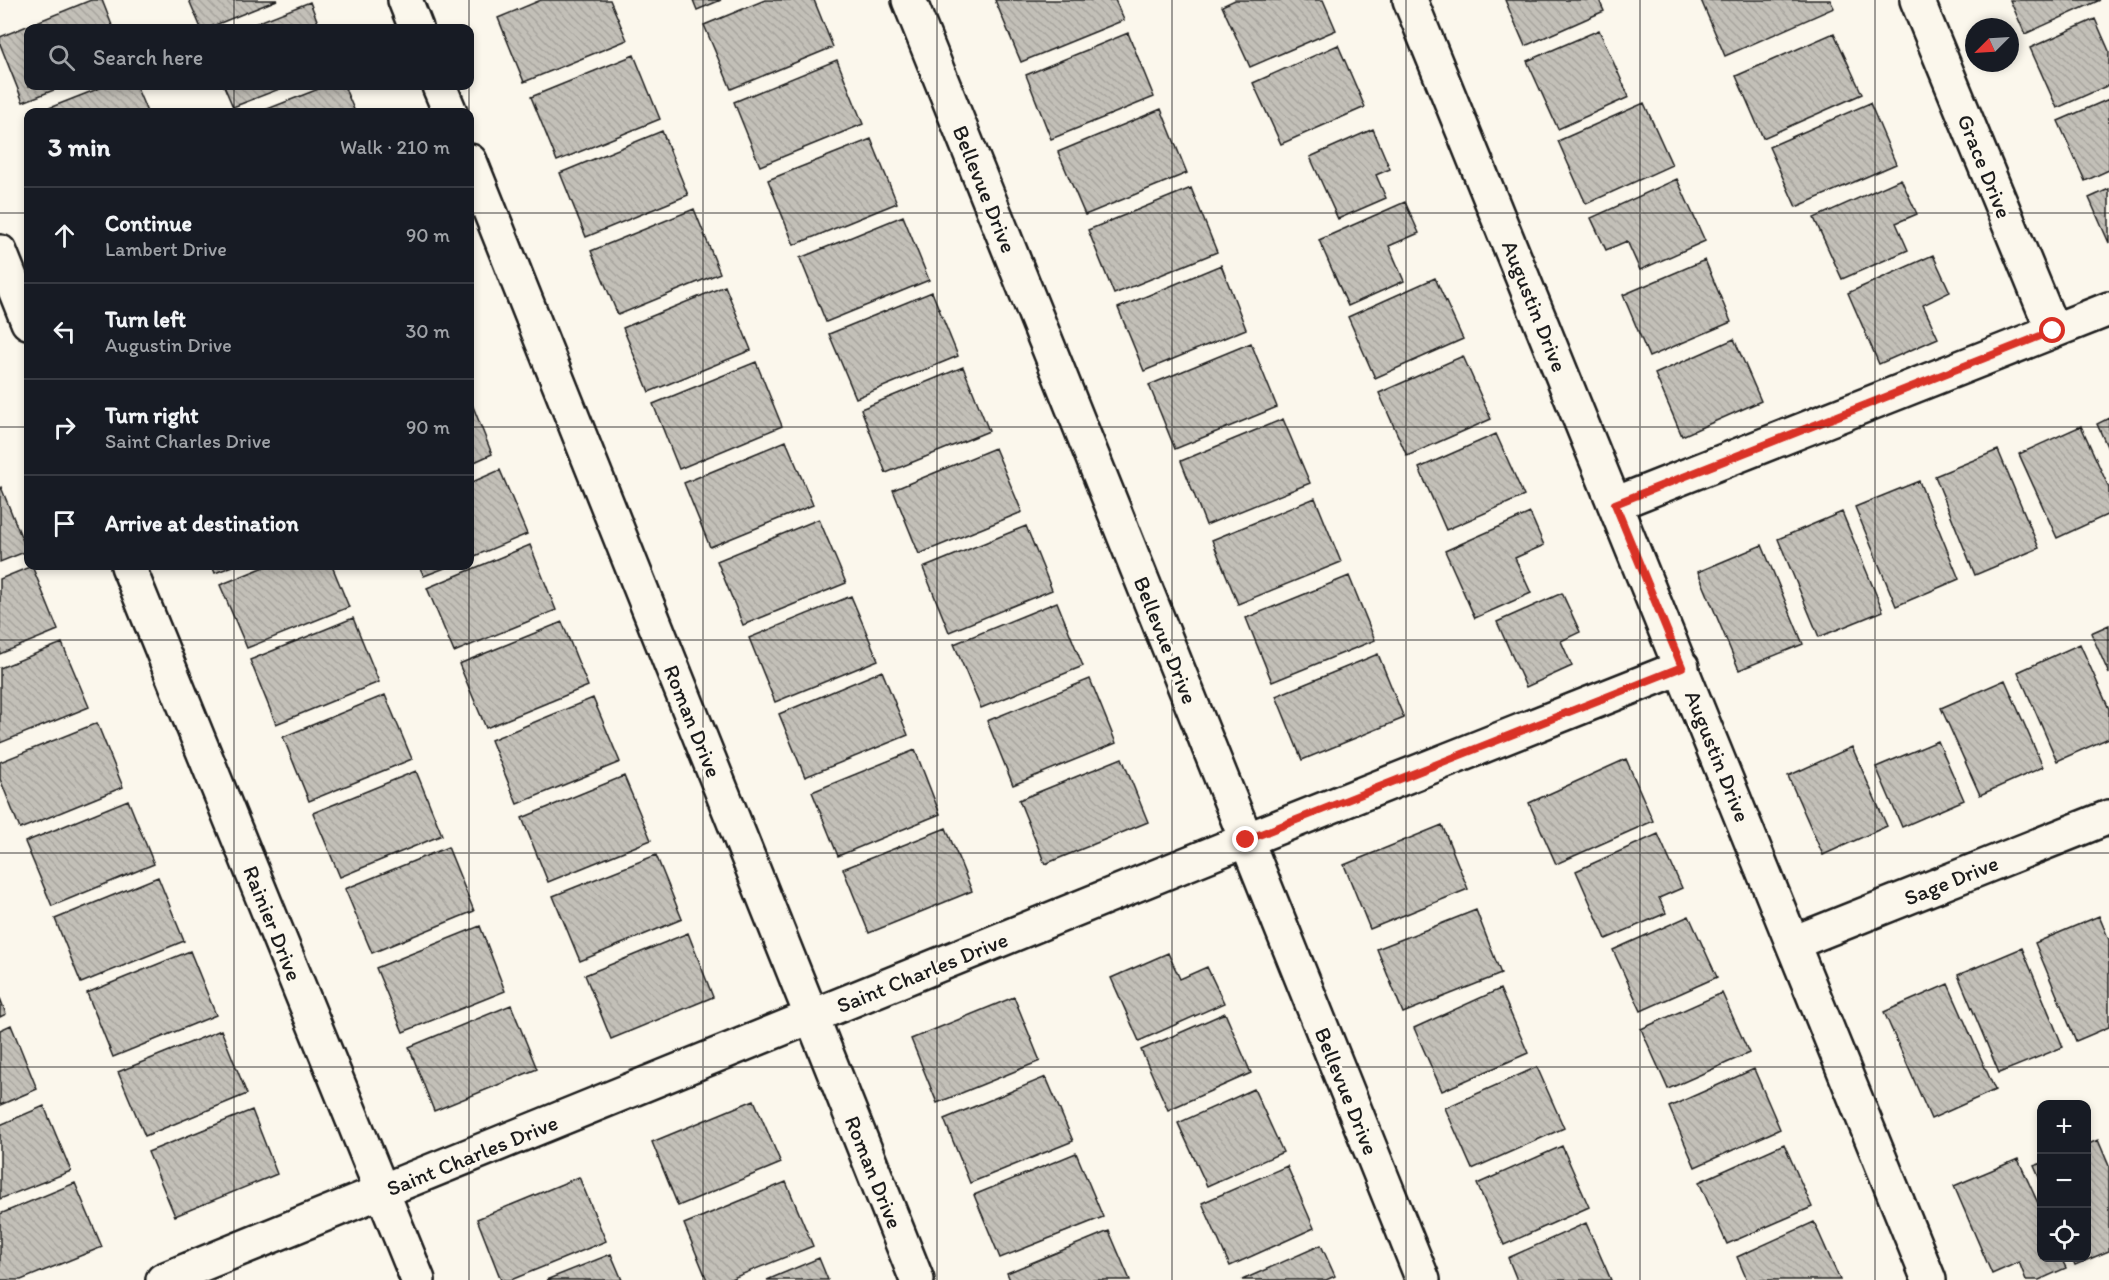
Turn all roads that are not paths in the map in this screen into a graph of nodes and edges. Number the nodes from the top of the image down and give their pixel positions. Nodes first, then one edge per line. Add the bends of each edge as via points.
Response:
1 (405, 0) edge
2 (909, 0) edge
3 (1410, 0) edge
4 (1917, 0) edge
5 (414, 24) edge
6 (441, 90) edge
7 (448, 108) edge
8 (474, 171) edge
9 (0, 252) edge
10 (2109, 309) edge
11 (24, 312) edge
12 (2053, 331) junction
13 (1615, 504) junction
14 (130, 570) edge
15 (1682, 667) junction
16 (2109, 817) edge
17 (1246, 840) junction
18 (1793, 943) junction
19 (812, 1017) junction
20 (382, 1191) junction
21 (163, 1280) edge
22 (418, 1280) edge
23 (917, 1280) edge
24 (1423, 1280) edge
25 (1929, 1280) edge

1 - 5 street
2 - 17 street, Bellevue Drive
3 - 13 street, Augustin Drive
4 - 12 street, Grace Drive
6 - 7 street
8 - 19 street, Roman Drive
9 - 11 street
10 - 12 street
12 - 13 street
13 - 15 street, Augustin Drive
14 - 20 street, Rainier Drive
15 - 17 street, Saint Charles Drive
15 - 18 street, Augustin Drive
16 - 18 street, Sage Drive
17 - 19 street, Saint Charles Drive
17 - 24 street, Bellevue Drive
18 - 25 street, Augustin Drive
19 - 20 street, Saint Charles Drive
19 - 23 street, Roman Drive
20 - 21 street, Saint Charles Drive
20 - 22 street, Rainier Drive

